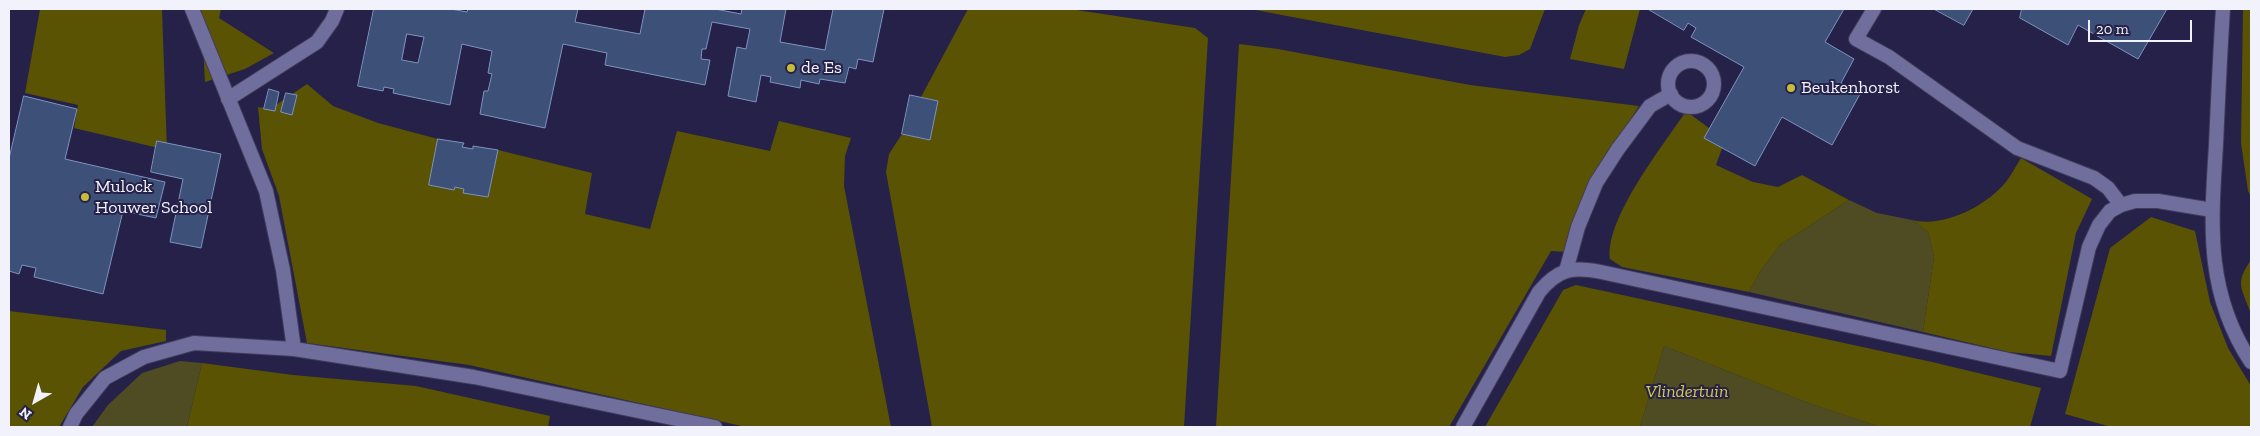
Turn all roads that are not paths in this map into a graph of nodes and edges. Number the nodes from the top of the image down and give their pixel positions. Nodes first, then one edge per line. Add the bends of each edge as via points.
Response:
1 (192, 9) edge
2 (337, 9) edge
3 (1874, 9) edge
4 (2223, 9) edge
5 (1671, 94) dead end
6 (228, 99) junction
7 (2121, 205) junction
8 (2212, 210) junction
9 (1566, 271) junction
10 (294, 349) junction
11 (2251, 362) edge
12 (70, 427) edge
13 (715, 427) edge
14 (1463, 427) edge

1 - 6 street
2 - 6 street via 317,42
3 - 7 street via 1856,39 1888,57 2017,148 2094,178 2108,188
4 - 8 street
5 - 9 street via 1650,106 1596,183 1578,227
6 - 10 street via 266,191 283,270
7 - 8 street via 2158,201
7 - 9 street via 2110,212 2099,226 2089,248 2060,371 1584,268
8 - 11 street via 2217,282 2232,326
9 - 14 street via 1550,278 1539,292
10 - 12 street via 194,343 144,357 105,378 76,414
10 - 13 street via 474,377

